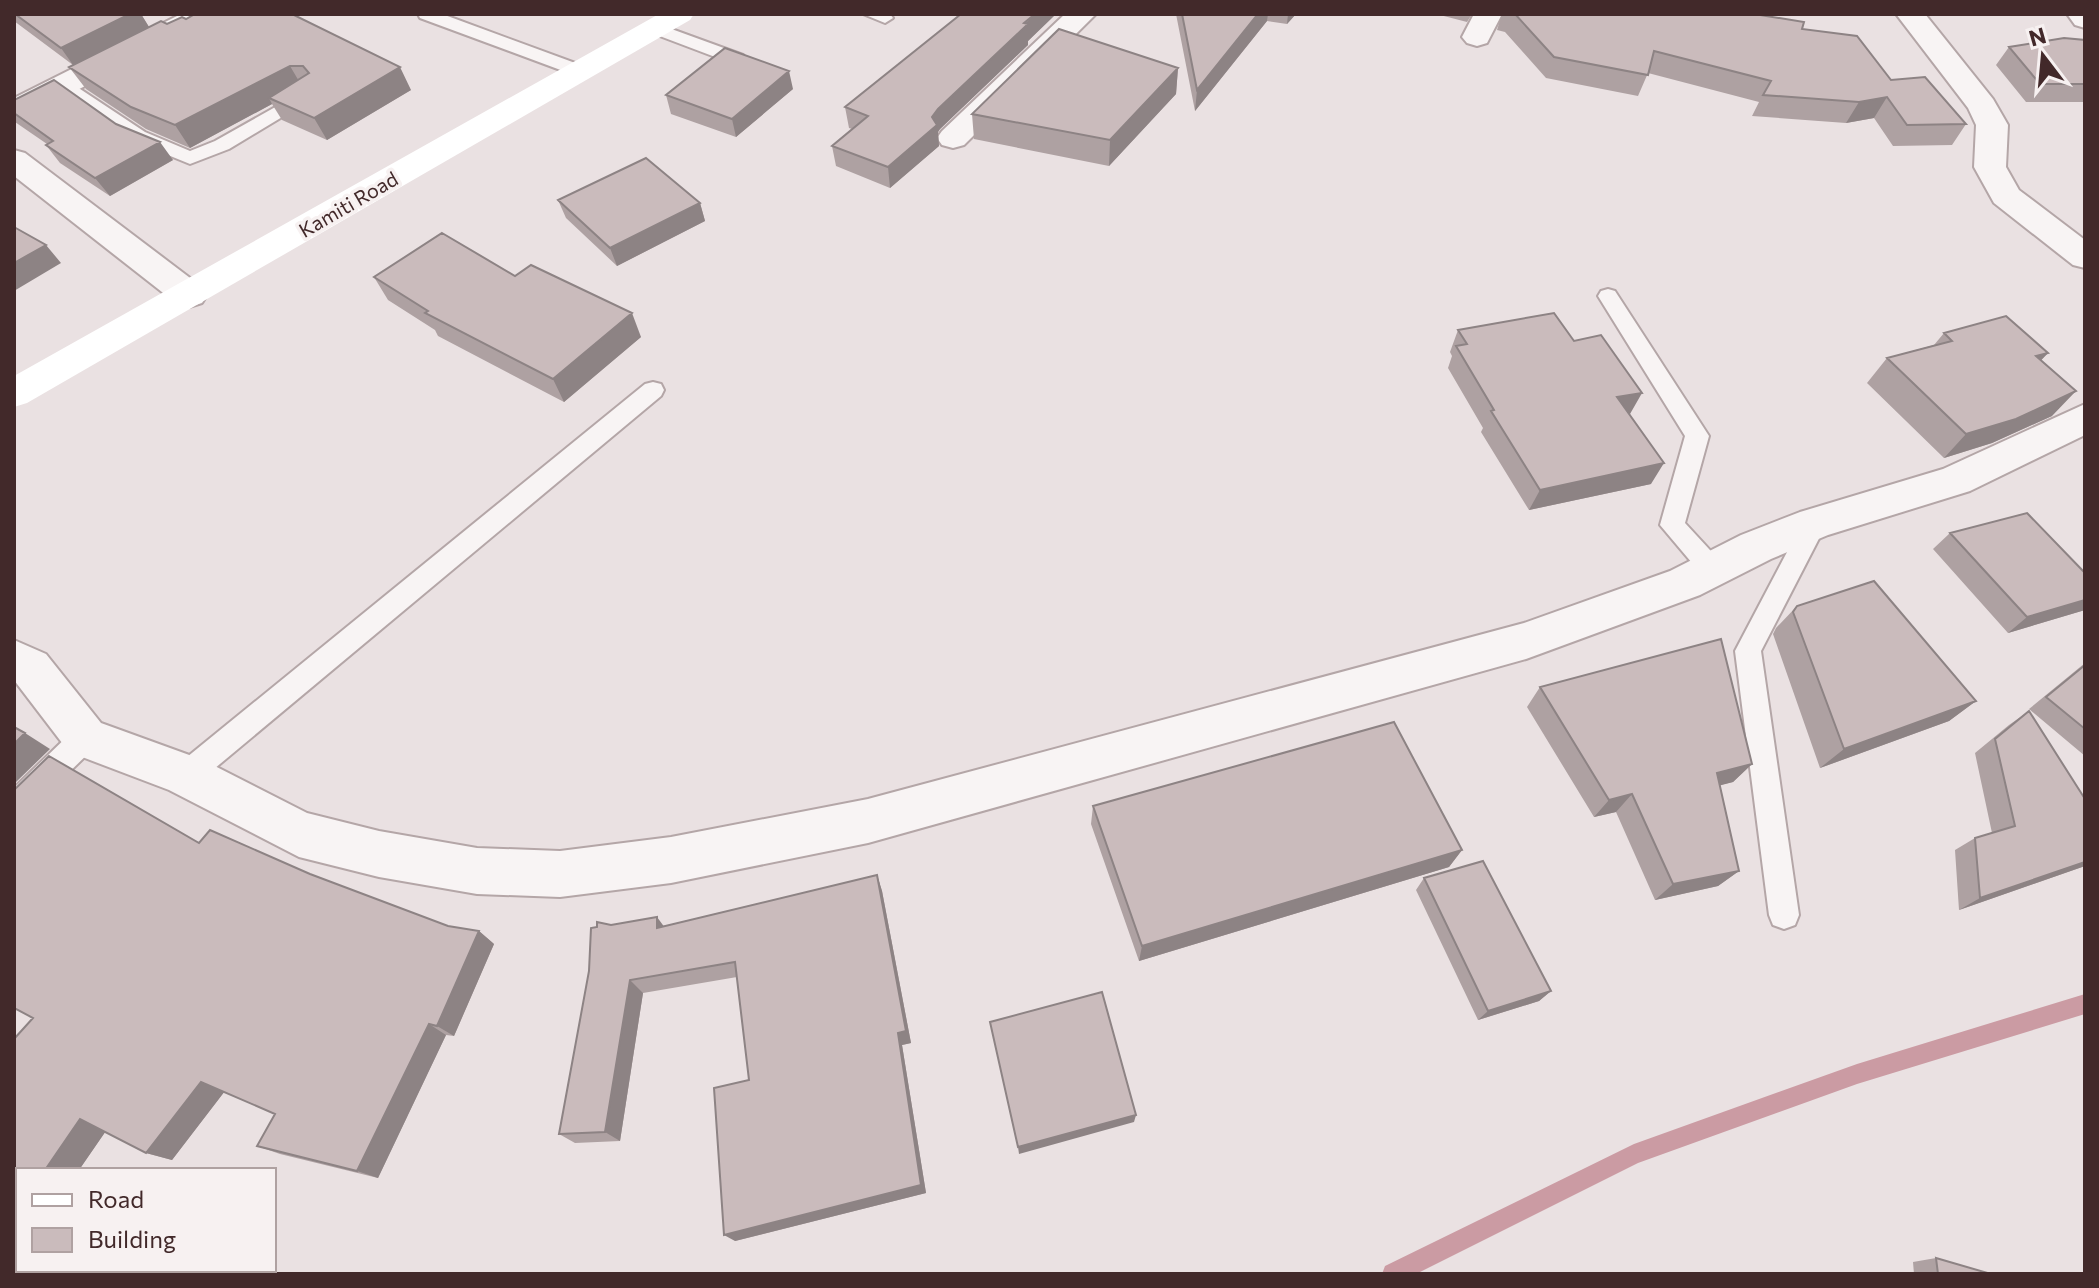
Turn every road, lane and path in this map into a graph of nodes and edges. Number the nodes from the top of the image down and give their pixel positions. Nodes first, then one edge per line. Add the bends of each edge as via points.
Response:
1 (203, 14) edge
2 (426, 14) edge
3 (1082, 14) edge
4 (1910, 14) edge
5 (2081, 14) edge
6 (2085, 19) edge
7 (667, 21) edge
8 (737, 59) edge
9 (580, 71) junction
10 (65, 84) junction
11 (309, 95) edge
12 (14, 110) edge
13 (953, 138) dead end
14 (14, 160) edge
15 (2085, 257) edge
16 (189, 295) junction
17 (1608, 296) dead end
18 (653, 390) dead end
19 (14, 393) edge
20 (2085, 418) edge
21 (1815, 523) junction
22 (1712, 569) junction
23 (14, 659) edge
24 (85, 738) junction
25 (186, 775) junction
26 (14, 807) edge
27 (1784, 915) dead end

1 - 10 street
2 - 9 lane
3 - 13 street
4 - 15 street via 1982,106 1992,125 1990,167 2006,196
5 - 6 street
7 - 8 lane
7 - 9 main road, Kamiti Road
9 - 16 main road, Kamiti Road
10 - 11 lane via 138,136 190,158
10 - 12 street
14 - 16 street
16 - 19 main road, Kamiti Road
17 - 22 lane via 1697,436 1672,525
18 - 25 lane
20 - 21 street via 1956,480
21 - 22 street
21 - 27 lane via 1748,651
22 - 25 street via 1511,645 868,821 671,860 560,874 477,871 379,854 299,834
23 - 24 street via 30,667
24 - 25 street
24 - 26 lane

